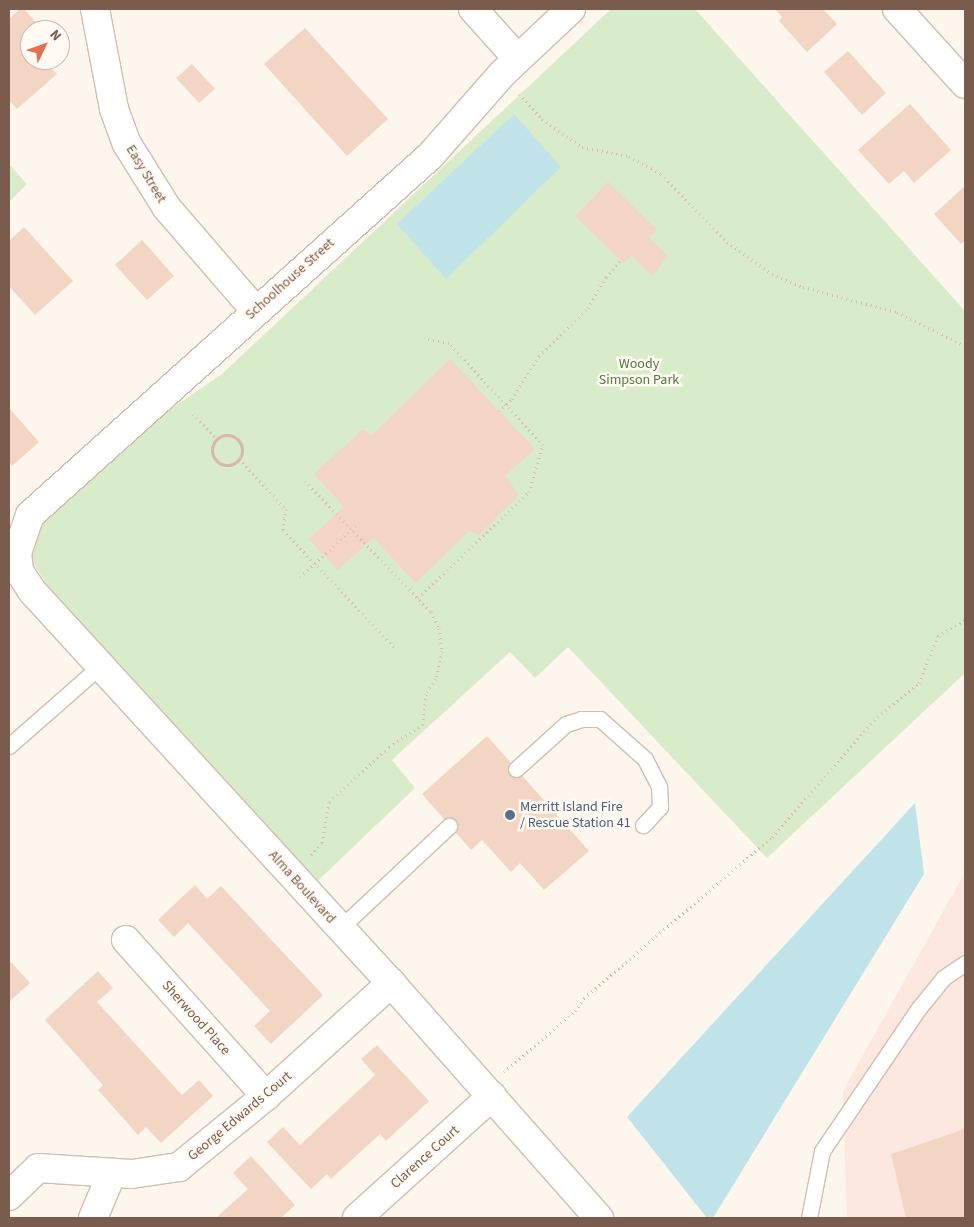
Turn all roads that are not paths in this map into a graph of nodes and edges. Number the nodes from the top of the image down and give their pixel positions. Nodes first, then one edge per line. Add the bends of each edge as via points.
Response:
1 (95, 9) edge
2 (473, 9) edge
3 (571, 9) edge
4 (897, 9) edge
5 (518, 59) junction
6 (965, 84) edge
7 (255, 310) junction
8 (17, 552) joint
9 (99, 667) junction
10 (9, 746) edge
11 (516, 769) dead end
12 (643, 825) dead end
13 (449, 826) dead end
14 (339, 929) junction
15 (126, 940) dead end
16 (965, 963) edge
17 (391, 983) junction
18 (495, 1087) junction
19 (266, 1096) junction
20 (112, 1174) junction
21 (9, 1196) edge
22 (93, 1218) edge
23 (357, 1218) edge
24 (599, 1218) edge
25 (809, 1218) edge

1 - 7 street, Easy Street via 114,109 145,178
2 - 5 street
3 - 5 street, Schoolhouse Street
4 - 6 street
5 - 7 street, Schoolhouse Street via 430,156
7 - 8 street, Schoolhouse Street via 30,515
8 - 9 street, Alma Boulevard via 19,571 32,591
9 - 10 lane
9 - 14 street, Alma Boulevard
11 - 12 lane via 566,724 581,719 600,719 646,759 659,787 660,807
13 - 14 lane
14 - 17 street, Alma Boulevard
15 - 19 street, Sherwood Place
16 - 25 lane via 943,978 919,1008 822,1151
17 - 18 street, Alma Boulevard
17 - 19 street, George Edwards Court
18 - 23 street, Clarence Court
18 - 24 street, Alma Boulevard
19 - 20 street, George Edwards Court via 179,1167
20 - 21 street, George Edwards Court via 38,1168
20 - 22 street

